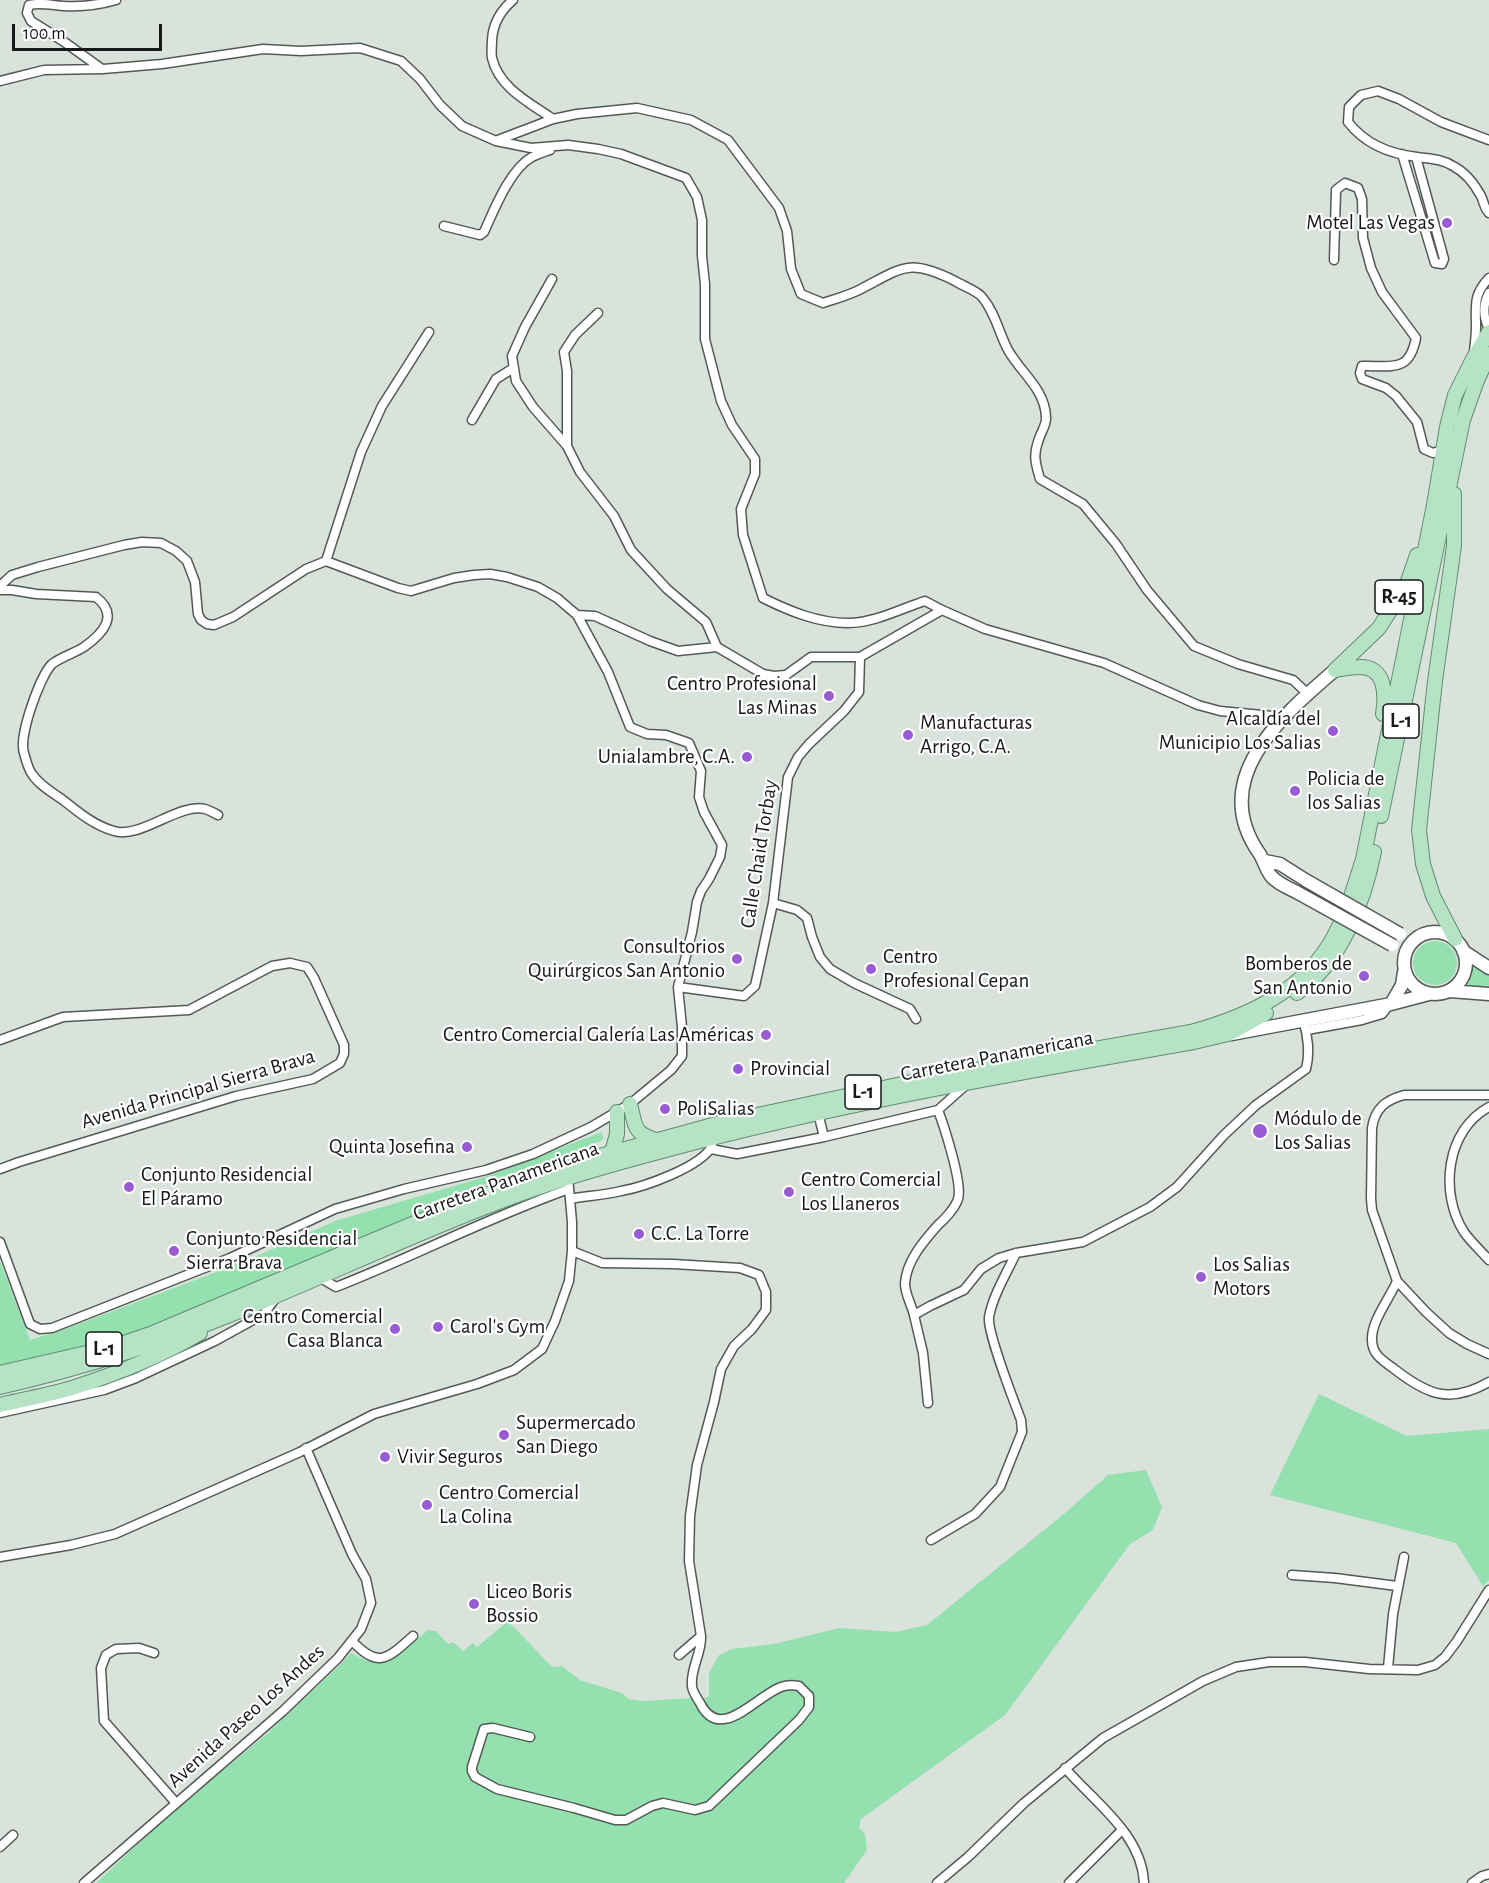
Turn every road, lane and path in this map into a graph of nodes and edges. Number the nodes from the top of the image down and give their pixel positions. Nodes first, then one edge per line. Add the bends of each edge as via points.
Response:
1 (116, 0) edge
2 (513, 0) edge
3 (29, 3) edge
4 (103, 69) junction
5 (0, 81) edge
6 (553, 119) junction
7 (1489, 140) edge
8 (496, 141) junction
9 (568, 145) junction
10 (1402, 154) junction
11 (1416, 157) junction
12 (1485, 197) edge
13 (1489, 213) edge
14 (444, 226) dead end
15 (1334, 260) dead end
16 (1489, 278) edge
17 (552, 279) dead end
18 (1489, 293) edge
19 (598, 313) dead end
20 (1489, 330) edge
21 (429, 332) dead end
22 (1489, 354) edge
23 (1474, 357) junction
24 (512, 369) junction
25 (472, 420) dead end
26 (567, 446) junction
27 (1442, 450) junction
28 (1454, 466) junction
29 (1434, 505) junction
30 (326, 561) junction
31 (0, 586) edge
32 (0, 590) edge
33 (942, 610) junction
34 (577, 615) junction
35 (717, 647) junction
36 (860, 657) junction
37 (1335, 670) junction
38 (1308, 694) junction
39 (1283, 717) junction
40 (1383, 758) junction
41 (218, 815) dead end
42 (1265, 861) junction
43 (773, 903) junction
44 (1419, 936) junction
45 (1459, 945) junction
46 (1404, 955) junction
47 (1489, 968) edge
48 (1404, 972) junction
49 (678, 987) junction
50 (1450, 991) junction
51 (1429, 994) junction
52 (1489, 994) edge
53 (1390, 1004) junction
54 (916, 1018) dead end
55 (1305, 1025) junction
56 (1228, 1034) junction
57 (0, 1040) edge
58 (970, 1081) junction
59 (1489, 1095) edge
60 (630, 1104) junction
61 (1489, 1107) edge
62 (938, 1110) junction
63 (617, 1112) junction
64 (818, 1113) junction
65 (824, 1137) junction
66 (658, 1141) junction
67 (712, 1144) junction
68 (612, 1152) junction
69 (0, 1169) edge
70 (569, 1183) junction
71 (570, 1199) junction
72 (0, 1242) edge
73 (572, 1251) junction
74 (1016, 1253) junction
75 (1489, 1260) edge
76 (1397, 1281) junction
77 (280, 1293) junction
78 (230, 1315) junction
79 (914, 1315) junction
80 (1489, 1354) edge
81 (0, 1373) edge
82 (1489, 1382) edge
83 (0, 1387) edge
84 (928, 1403) dead end
85 (0, 1405) edge
86 (0, 1413) edge
87 (303, 1450) junction
88 (931, 1540) dead end
89 (0, 1557) edge
90 (1404, 1557) dead end
91 (1292, 1575) dead end
92 (1397, 1586) junction
93 (1489, 1590) edge
94 (413, 1636) dead end
95 (701, 1636) junction
96 (352, 1641) junction
97 (154, 1653) dead end
98 (680, 1654) dead end
99 (1388, 1668) junction
100 (530, 1737) dead end
101 (1065, 1768) junction
102 (176, 1803) junction
103 (1122, 1830) junction
104 (14, 1835) dead end
105 (0, 1847) edge
106 (1489, 1874) edge
107 (84, 1883) edge
108 (937, 1883) edge
109 (1069, 1883) edge
110 (1144, 1883) edge
111 (1472, 1883) edge

1 - 3 street via 64,6
2 - 6 street via 493,27 492,58 501,79 517,95
3 - 4 street via 27,14 31,21
4 - 5 street via 44,70
4 - 8 street via 263,49 360,48 401,61 462,126
6 - 8 street
6 - 38 street via 637,108 691,120 728,140 779,208 787,231 791,269 801,294 823,303 859,290 888,273 916,266 940,273 981,295 1009,352 1032,380 1044,406 1047,420 1034,458 1040,479 1083,504 1194,646 1293,680
7 - 10 street via 1378,91 1361,95 1349,107 1348,122 1357,135
8 - 9 street via 531,148
9 - 14 street via 530,158 507,185 480,235
9 - 33 street via 621,154 686,178 697,197 702,220 705,339 721,401 755,459 755,474 741,509 743,535 763,598 820,620 849,623 925,601
10 - 11 street
10 - 11 street via 1435,263 1442,264 1444,259
11 - 12 street via 1451,164 1466,174
12 - 13 street
15 - 27 street via 1336,190 1345,183 1358,188 1362,199 1363,238 1378,284 1416,339 1408,360 1399,365 1362,366 1362,379 1396,396 1417,422 1424,449 1432,453
16 - 23 street via 1475,299
17 - 24 street via 512,356
18 - 20 street via 1485,312
19 - 26 street via 564,351
20 - 23 main road, Carretera Panamericana / L-1
21 - 30 street via 382,406 361,452
22 - 28 main road, Carretera Panamericana / L-1 via 1463,420
23 - 27 main road, Carretera Panamericana / L-1 via 1455,395
24 - 25 street via 496,379
24 - 26 street via 533,407
26 - 35 street via 580,472 614,516 631,550 667,589 706,622
27 - 29 main road, Carretera Panamericana / L-1
28 - 45 main road via 1454,546 1419,830 1423,864 1433,896
28 - 56 main road, Carretera Panamericana / L-1 via 1361,903 1340,944 1303,989
29 - 37 main road, R-45 via 1407,584 1379,628
29 - 40 main road, Carretera Panamericana / L-1
30 - 31 street via 306,568 233,617 214,625 201,620 198,614 195,582 187,561 161,543 124,545 38,567 12,575
30 - 34 street via 411,591 474,575 507,577 538,586
32 - 41 street via 96,597 108,611 103,628 85,646 52,665 38,689 22,750 31,774 86,817 115,831 132,831 193,809 206,809
33 - 36 street
33 - 39 street via 985,629 1104,663 1198,705
34 - 35 street via 595,616 678,651
34 - 49 street via 608,672 630,727 689,743 701,771 699,797 722,845 697,902
35 - 36 street via 763,674 774,676 786,675 811,657
36 - 43 street, Calle Chaid Torbay via 859,692 809,744 788,777
37 - 38 street, R-45
37 - 40 main road, L-1 via 1370,668 1383,681
38 - 39 street, R-45
39 - 42 street, R-45 via 1253,756 1242,789 1244,825
40 - 66 main road, Carretera Panamericana / L-1 via 1363,859 1352,895 1329,945 1298,982 1253,1011 1191,1032 925,1079 720,1123
42 - 44 street, bridge via 1280,864 1400,934
42 - 46 street, R-45, bridge via 1271,877
43 - 49 street, Calle Chaid Torbay via 755,986 744,996
43 - 54 street via 797,910 807,918 820,957 830,969 910,1009
44 - 45 street via 1444,933
44 - 46 street
45 - 47 street
45 - 50 street via 1466,969
46 - 48 street
48 - 51 street via 1418,990
48 - 53 street
49 - 60 street via 682,1056
50 - 51 street
50 - 52 street
51 - 53 street
53 - 55 street
55 - 56 street
55 - 74 street via 1306,1069 1256,1105 1168,1194 1083,1242
56 - 58 main road, Carretera Panamericana / L-1
57 - 69 street, Avenida Principal Sierra Brava via 63,1017 189,1010 272,966 290,963 307,967 314,978 344,1045 344,1054 339,1063 313,1079 236,1096
58 - 62 street
58 - 64 main road, Carretera Panamericana / L-1
59 - 76 street via 1404,1095 1380,1106 1374,1117 1372,1210
60 - 63 street
60 - 66 main road via 636,1129
61 - 75 street via 1464,1129 1455,1148 1450,1188 1456,1217
62 - 65 street
62 - 79 street via 951,1153 958,1199 908,1267 905,1286
63 - 68 main road
63 - 72 street via 533,1154 335,1209 230,1258 52,1328 40,1329 30,1324
64 - 65 street
64 - 67 main road, Carretera Panamericana / L-1
65 - 67 street via 736,1154
66 - 68 main road, Carretera Panamericana / L-1
67 - 70 main road, Carretera Panamericana / L-1
67 - 71 street via 687,1167 660,1179 622,1191
68 - 81 main road, Carretera Panamericana / L-1 via 506,1186 112,1347
70 - 71 street
70 - 77 main road, Carretera Panamericana / L-1 via 511,1197
71 - 73 street
73 - 87 street via 569,1281 542,1348 514,1370 374,1414
73 - 95 street via 602,1263 740,1268 759,1275 766,1292 766,1310 734,1346 721,1369 698,1465 690,1516 689,1561
74 - 79 street via 981,1269 964,1290
74 - 88 street via 989,1319 1022,1432 1000,1487 975,1514
76 - 80 street via 1449,1333
76 - 82 street via 1373,1327 1372,1347 1377,1355 1413,1384 1430,1392 1457,1395
77 - 78 main road, Carretera Panamericana / L-1
77 - 86 street via 264,1314 136,1378 104,1390
78 - 83 main road, Carretera Panamericana / L-1 via 111,1358
78 - 85 main road, L-1 via 185,1342 131,1366 71,1388
79 - 84 street
87 - 89 street via 114,1533
87 - 96 street, Avenida Paseo Los Andes via 366,1579 371,1603
90 - 92 street
91 - 92 street
92 - 99 street
93 - 99 street via 1457,1641 1435,1665 1418,1670
94 - 96 street via 387,1657 376,1659
95 - 98 street
95 - 100 street via 692,1687 709,1717 730,1719 789,1685 800,1686 809,1696 809,1707 799,1720 709,1806 695,1810 663,1803 626,1820 615,1820 497,1790 475,1777 472,1767 484,1729
96 - 102 street, Avenida Paseo Los Andes via 283,1711
97 - 102 street via 139,1648 117,1649 106,1655 101,1668 104,1721
99 - 101 street via 1305,1662 1236,1667 1203,1681 1112,1733
101 - 103 street
101 - 108 street
102 - 107 street, Avenida Paseo Los Andes
103 - 109 street
103 - 110 street via 1139,1854
104 - 105 street
106 - 111 street

